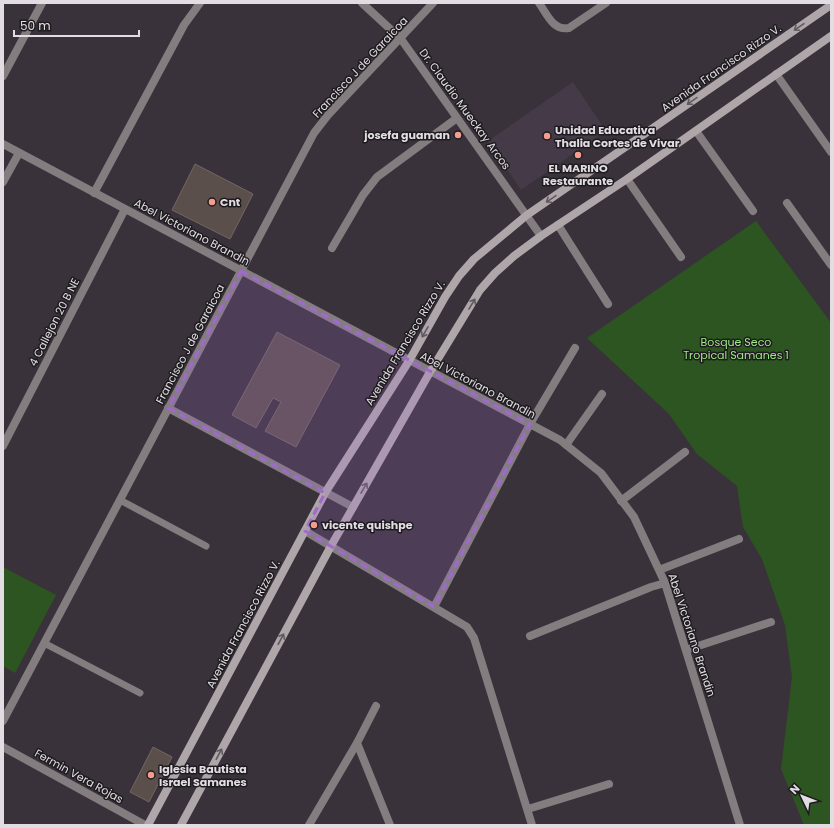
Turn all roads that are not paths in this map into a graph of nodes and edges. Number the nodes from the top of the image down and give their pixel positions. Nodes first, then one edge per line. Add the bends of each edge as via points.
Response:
1 (42, 3) edge
2 (200, 3) edge
3 (362, 3) edge
4 (433, 3) edge
5 (539, 3) edge
6 (606, 3) edge
7 (831, 5) edge
8 (831, 36) edge
9 (401, 38) junction
10 (776, 74) junction
11 (3, 76) edge
12 (456, 118) junction
13 (696, 131) junction
14 (3, 144) edge
15 (831, 152) edge
16 (19, 153) junction
17 (628, 178) junction
18 (3, 182) edge
19 (94, 192) junction
20 (787, 203) dead end
21 (125, 209) junction
22 (753, 212) dead end
23 (527, 215) junction
24 (558, 225) junction
25 (541, 236) junction
26 (332, 248) dead end
27 (681, 257) dead end
28 (831, 265) edge
29 (241, 271) junction
30 (608, 304) dead end
31 (575, 348) dead end
32 (409, 361) junction
33 (430, 372) junction
34 (602, 394) dead end
35 (168, 408) junction
36 (530, 424) junction
37 (566, 444) junction
38 (3, 446) edge
39 (686, 452) dead end
40 (325, 493) junction
41 (120, 500) junction
42 (621, 501) junction
43 (353, 507) junction
44 (305, 531) junction
45 (739, 540) dead end
46 (206, 546) dead end
47 (331, 546) junction
48 (659, 570) junction
49 (665, 584) junction
50 (434, 607) junction
51 (771, 622) dead end
52 (530, 636) dead end
53 (44, 643) junction
54 (686, 650) junction
55 (140, 693) dead end
56 (376, 706) dead end
57 (3, 721) edge
58 (357, 743) junction
59 (3, 747) edge
60 (609, 784) dead end
61 (528, 809) junction
62 (145, 825) edge
63 (148, 825) edge
64 (181, 825) edge
65 (309, 825) edge
66 (390, 825) edge
67 (532, 825) edge
68 (740, 825) edge

1 - 11 street
2 - 19 street via 184,25
3 - 9 street, Dr. Claudio Mueckay Arcos
4 - 9 street, Francisco J de Garaicoa
5 - 6 street via 553,24 563,29 569,28
7 -> 23 main road, Avenida Francisco Rizzo V.
8 - 10 main road
9 - 12 street, Dr. Claudio Mueckay Arcos
9 - 29 street, Francisco J de Garaicoa via 328,114 314,133
10 - 13 main road
10 - 15 street
12 - 23 street, Dr. Claudio Mueckay Arcos
12 - 26 street via 377,177 363,195
13 - 17 main road
13 - 22 street
14 - 16 street, Abel Victoriano Brandin
16 - 18 street
16 - 19 street, Abel Victoriano Brandin
17 - 24 main road
17 - 27 street
19 - 21 street, Abel Victoriano Brandin
20 - 28 street
21 - 29 street, Abel Victoriano Brandin
21 - 38 street, 4 Callejon 20 B NE
23 - 25 street, Dr. Claudio Mueckay Arcos
23 -> 32 main road, Avenida Francisco Rizzo V. via 479,255 459,276
24 - 25 main road
24 - 30 street
33 -> 25 main road via 480,290 514,256
29 - 32 street, Abel Victoriano Brandin
29 - 35 street, Francisco J de Garaicoa
31 - 36 street
32 - 33 street, Abel Victoriano Brandin
32 - 40 main road, Avenida Francisco Rizzo V.
33 - 36 street, Abel Victoriano Brandin
43 -> 33 main road
34 - 37 street
35 - 40 street
35 - 41 street, Francisco J de Garaicoa
36 - 37 street, Abel Victoriano Brandin
36 - 50 street
37 - 42 street, Abel Victoriano Brandin via 601,473
39 - 42 street
40 - 43 street
40 - 44 main road, Avenida Francisco Rizzo V.
41 - 46 lane
41 - 53 street, Francisco J de Garaicoa
42 - 48 street, Abel Victoriano Brandin via 634,517
43 - 47 main road
44 - 47 street
44 - 63 main road, Avenida Francisco Rizzo V.
45 - 48 street
47 - 50 street
64 -> 47 main road
48 - 49 street, Abel Victoriano Brandin
49 - 52 street via 651,587
49 - 54 street, Abel Victoriano Brandin
50 - 61 street via 467,627 474,638
51 - 54 street
53 - 55 lane
53 - 57 street, Francisco J de Garaicoa
54 - 68 street, Abel Victoriano Brandin
56 - 58 street
58 - 65 street
58 - 66 street
59 - 62 street, Fermin Vera Rojas
60 - 61 street
61 - 67 street

